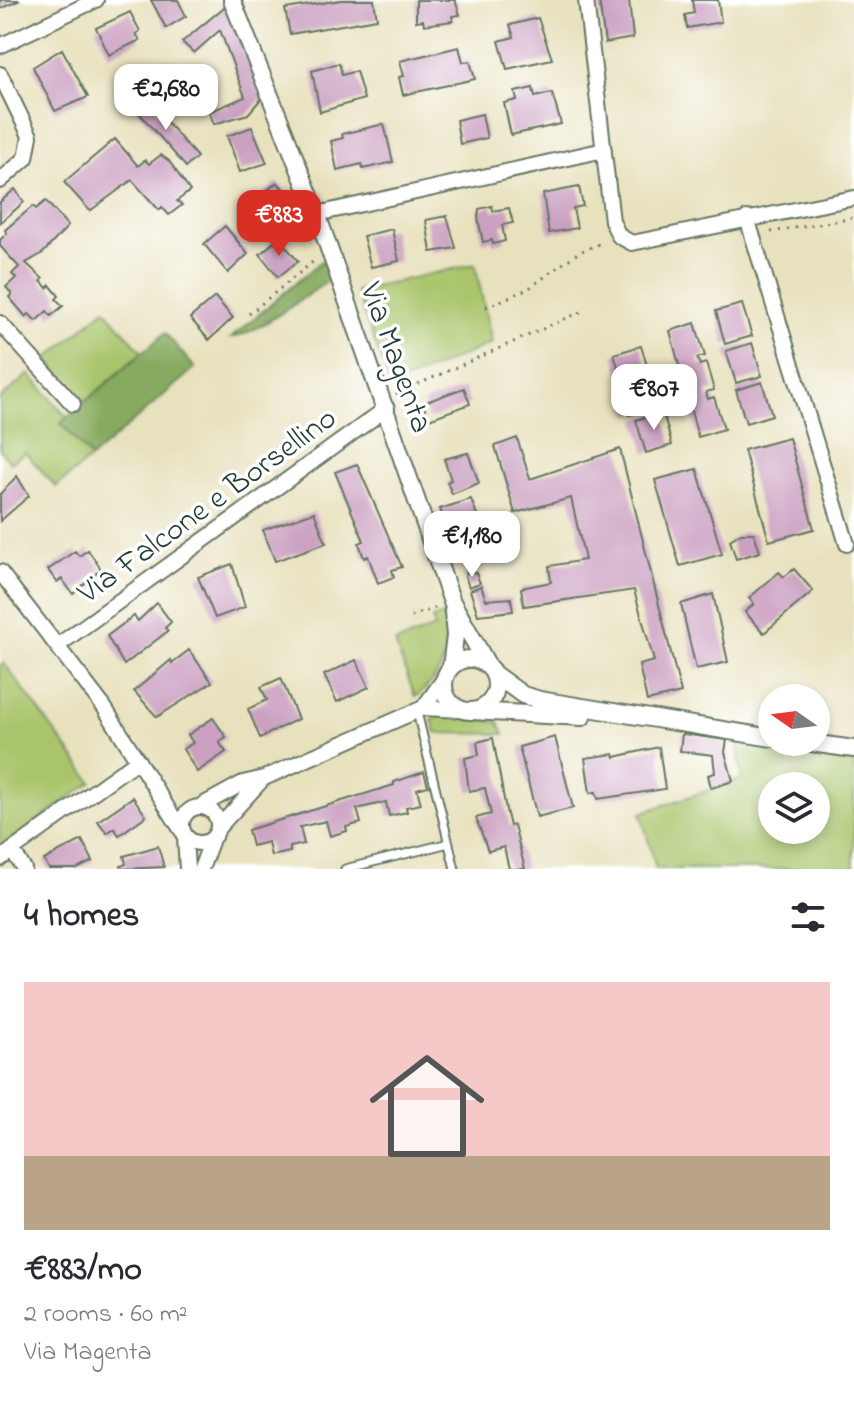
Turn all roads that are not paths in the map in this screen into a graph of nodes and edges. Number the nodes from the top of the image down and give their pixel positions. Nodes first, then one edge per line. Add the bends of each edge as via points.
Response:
1 (96, 0) edge
2 (232, 0) edge
3 (586, 0) edge
4 (0, 46) edge
5 (0, 74) edge
6 (604, 150) junction
7 (0, 181) edge
8 (854, 198) edge
9 (317, 214) junction
10 (747, 218) junction
11 (0, 323) edge
12 (73, 404) dead end
13 (386, 404) junction
14 (847, 544) dead end
15 (0, 572) edge
16 (452, 602) junction
17 (57, 646) junction
18 (491, 670) junction
19 (448, 672) junction
20 (420, 709) junction
21 (467, 710) junction
22 (675, 724) junction
23 (758, 736) edge
24 (830, 746) edge
25 (854, 749) edge
26 (138, 760) junction
27 (264, 778) junction
28 (163, 797) junction
29 (197, 807) junction
30 (184, 834) junction
31 (215, 834) junction
32 (449, 843) junction
33 (6, 854) edge
34 (24, 869) edge
35 (187, 869) edge
36 (201, 869) edge
37 (345, 869) edge
38 (455, 869) edge

1 - 4 street
2 - 9 street, Via Magenta
3 - 6 street
5 - 7 street via 30,136 26,158
6 - 9 street
6 - 10 street via 612,221 619,236 632,243
8 - 10 street
9 - 13 street, Via Magenta
10 - 14 street
11 - 12 street
13 - 16 street, Via Magenta
13 - 17 street, Via Falcone e Borsellino
15 - 17 street
16 - 18 street
16 - 19 street via 455,636
17 - 26 street
18 - 19 street via 465,660
18 - 21 street via 493,698
18 - 22 street via 523,695 540,700
19 - 20 street
19 - 21 street via 449,700
20 - 21 street
20 - 27 street
20 - 32 lane
21 - 22 street
22 - 23 street
24 - 25 street
26 - 28 street
26 - 33 street
27 - 29 street
27 - 31 street
28 - 29 street
28 - 30 street
29 - 30 street via 185,813
29 - 31 street via 214,813
30 - 31 street via 196,843
30 - 35 street
31 - 36 street
32 - 37 lane
32 - 38 lane
33 - 34 street

